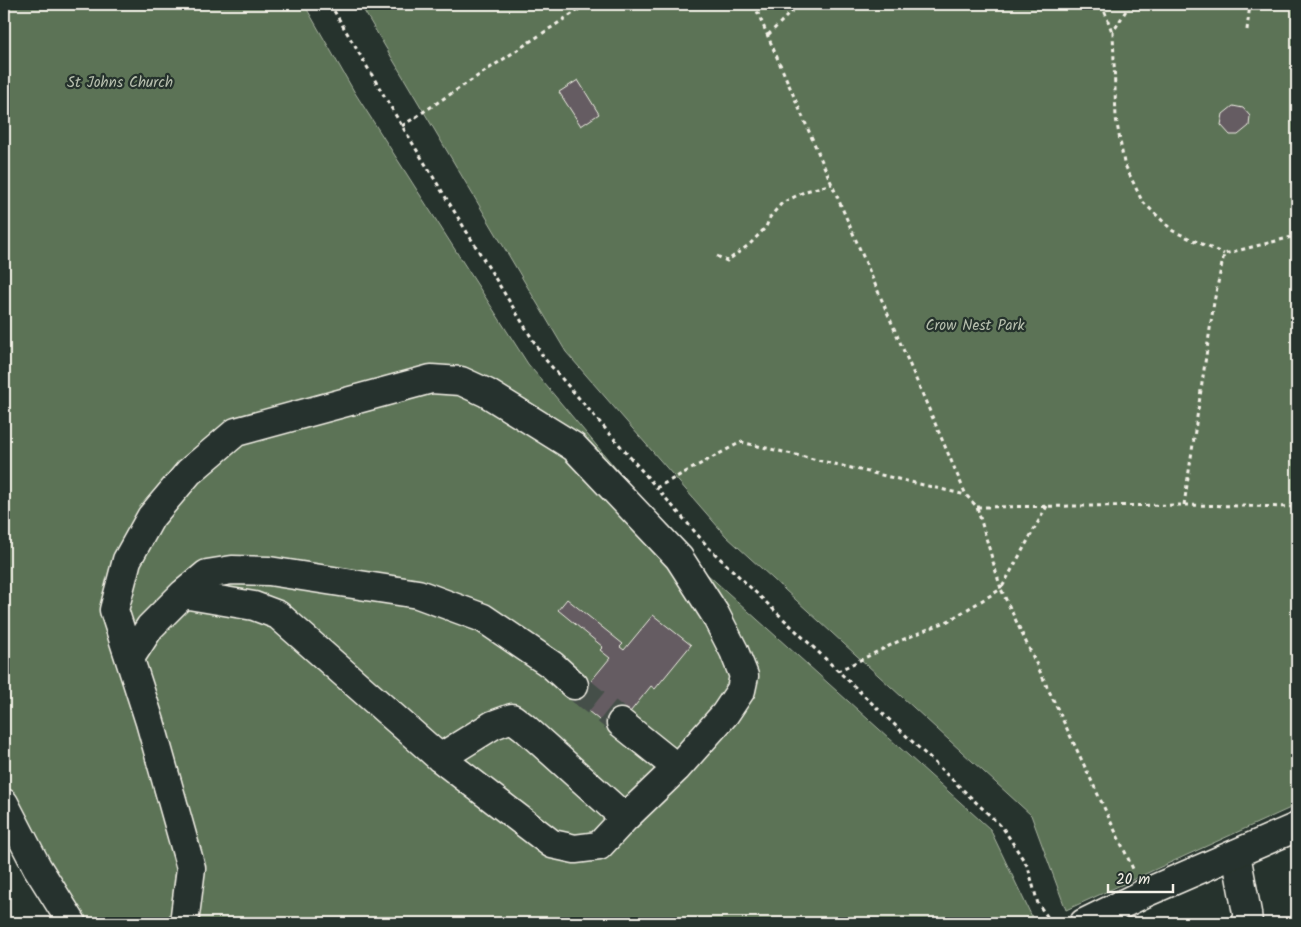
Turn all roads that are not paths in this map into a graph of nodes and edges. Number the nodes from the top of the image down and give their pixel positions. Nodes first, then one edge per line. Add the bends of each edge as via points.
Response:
1 (182, 594) junction
2 (130, 658) junction
3 (574, 685) tunnel mouth
4 (621, 723) tunnel mouth
5 (440, 758) junction
6 (677, 768) junction
7 (4, 803) edge
8 (625, 818) junction
9 (1297, 826) edge
10 (1236, 854) junction
11 (72, 923) edge
12 (184, 923) edge
13 (1084, 923) edge
14 (1248, 923) edge

1 - 2 main road via 150,628
1 - 3 main road via 207,574 232,570 269,571 418,594 483,618 552,665
1 - 5 main road via 254,606 278,615
2 - 6 main road via 114,610 127,560 151,517 176,487 236,432 431,379 461,381 487,393 574,447 679,558 715,614 744,676 741,690 725,714
2 - 12 main road via 191,868
4 - 6 main road
5 - 8 main road via 552,844 575,849 599,846
5 - 8 main road via 493,725 512,718
6 - 8 main road
7 - 11 main road
9 - 10 main road
10 - 13 main road
10 - 14 main road

